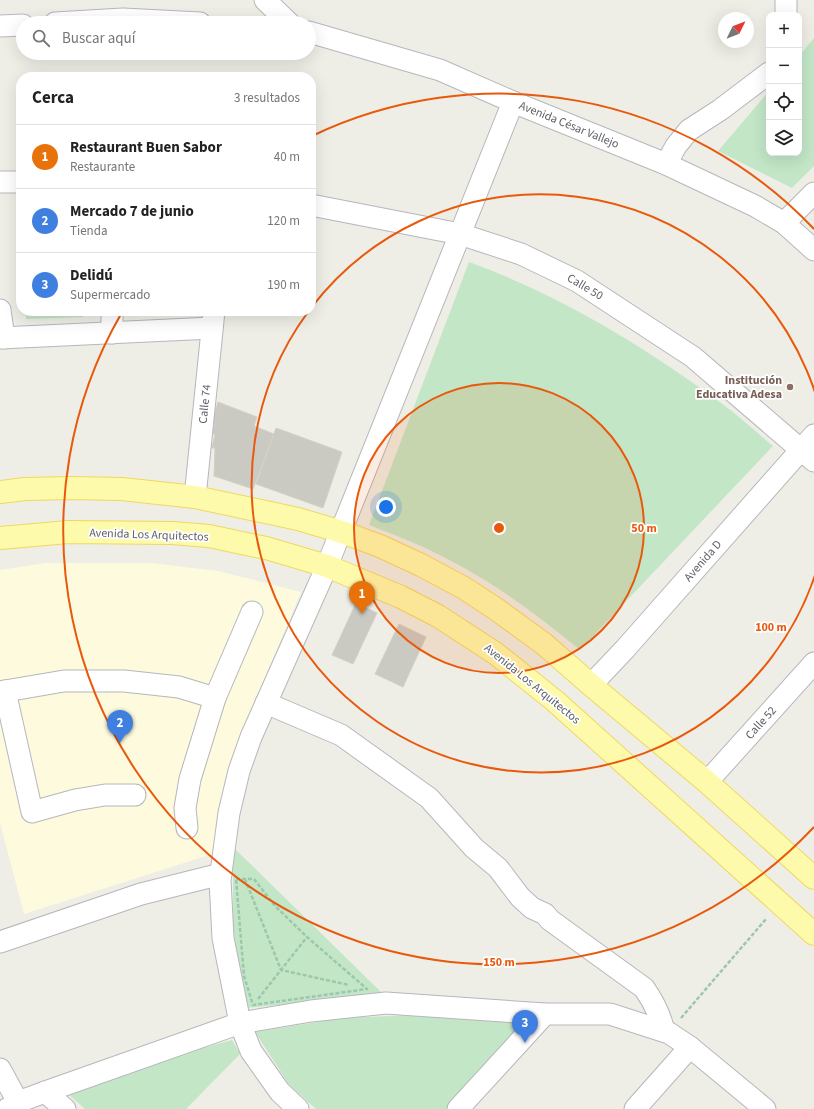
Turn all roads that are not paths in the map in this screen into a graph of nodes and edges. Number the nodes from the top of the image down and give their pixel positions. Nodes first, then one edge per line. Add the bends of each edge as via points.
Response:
1 (265, 0) edge
2 (786, 0) edge
3 (786, 12) edge
4 (281, 16) edge
5 (16, 25) edge
6 (0, 26) edge
7 (316, 34) edge
8 (766, 75) edge
9 (513, 102) junction
10 (666, 164) junction
11 (0, 182) edge
12 (16, 182) edge
13 (814, 193) edge
14 (316, 206) edge
15 (784, 223) junction
16 (460, 234) junction
17 (814, 250) edge
18 (0, 310) edge
19 (112, 316) edge
20 (213, 319) edge
21 (112, 333) junction
22 (2, 338) edge
23 (809, 449) edge
24 (0, 492) edge
25 (195, 497) junction
26 (342, 532) junction
27 (0, 538) edge
28 (328, 566) junction
29 (252, 612) dead end
30 (812, 670) edge
31 (591, 685) junction
32 (2, 692) edge
33 (215, 698) junction
34 (266, 703) junction
35 (707, 782) junction
36 (135, 795) dead end
37 (187, 828) dead end
38 (220, 874) junction
39 (814, 878) edge
40 (814, 934) edge
41 (1, 936) edge
42 (545, 1014) junction
43 (240, 1024) junction
44 (666, 1032) junction
45 (690, 1048) junction
46 (0, 1069) edge
47 (46, 1092) junction
48 (13, 1106) edge
49 (65, 1109) edge
50 (298, 1109) edge
51 (458, 1109) edge
52 (635, 1109) edge
53 (765, 1109) edge

1 - 4 street
2 - 3 street
5 - 6 street
7 - 9 street, Avenida César Vallejo via 440,70
8 - 10 street via 690,130 676,146
9 - 10 street, Avenida César Vallejo
9 - 16 street
10 - 15 street, Avenida César Vallejo via 755,206
11 - 12 street
13 - 15 street
14 - 16 street, Calle 50
15 - 17 street, Avenida César Vallejo
16 - 23 street, Calle 50 via 521,254 577,280 693,357
16 - 26 street
18 - 22 street
19 - 21 street
20 - 21 street
20 - 25 street, Calle 74
21 - 22 street
23 - 31 street, Avenida D
24 - 25 main road via 25,489 122,489
25 - 26 main road via 298,519
26 - 28 street
26 - 31 main road via 380,546 464,588 544,644
27 - 28 main road, Avenida Los Arquitectos via 68,532 172,533 266,548
28 - 34 street
28 - 40 main road, Avenida Los Arquitectos via 400,596 438,616 495,653 555,701
29 - 33 street
30 - 35 street, Calle 52
31 - 35 main road
32 - 33 street via 64,681 124,681 179,688
32 - 36 street via 32,812 105,795
33 - 37 street via 190,779 185,808
34 - 38 street via 240,771 229,812
34 - 44 street via 341,735 429,798 474,848 498,868 520,897 532,908 545,914 644,988 660,1014
35 - 39 main road
38 - 41 street via 141,894
38 - 43 street via 223,938
42 - 43 street via 386,1003 365,994 311,1011
42 - 44 street via 610,1014
42 - 51 street
43 - 47 street
43 - 50 street via 251,1051 280,1092
44 - 45 street
45 - 52 street
45 - 53 street
46 - 48 street
47 - 48 street
47 - 49 street

